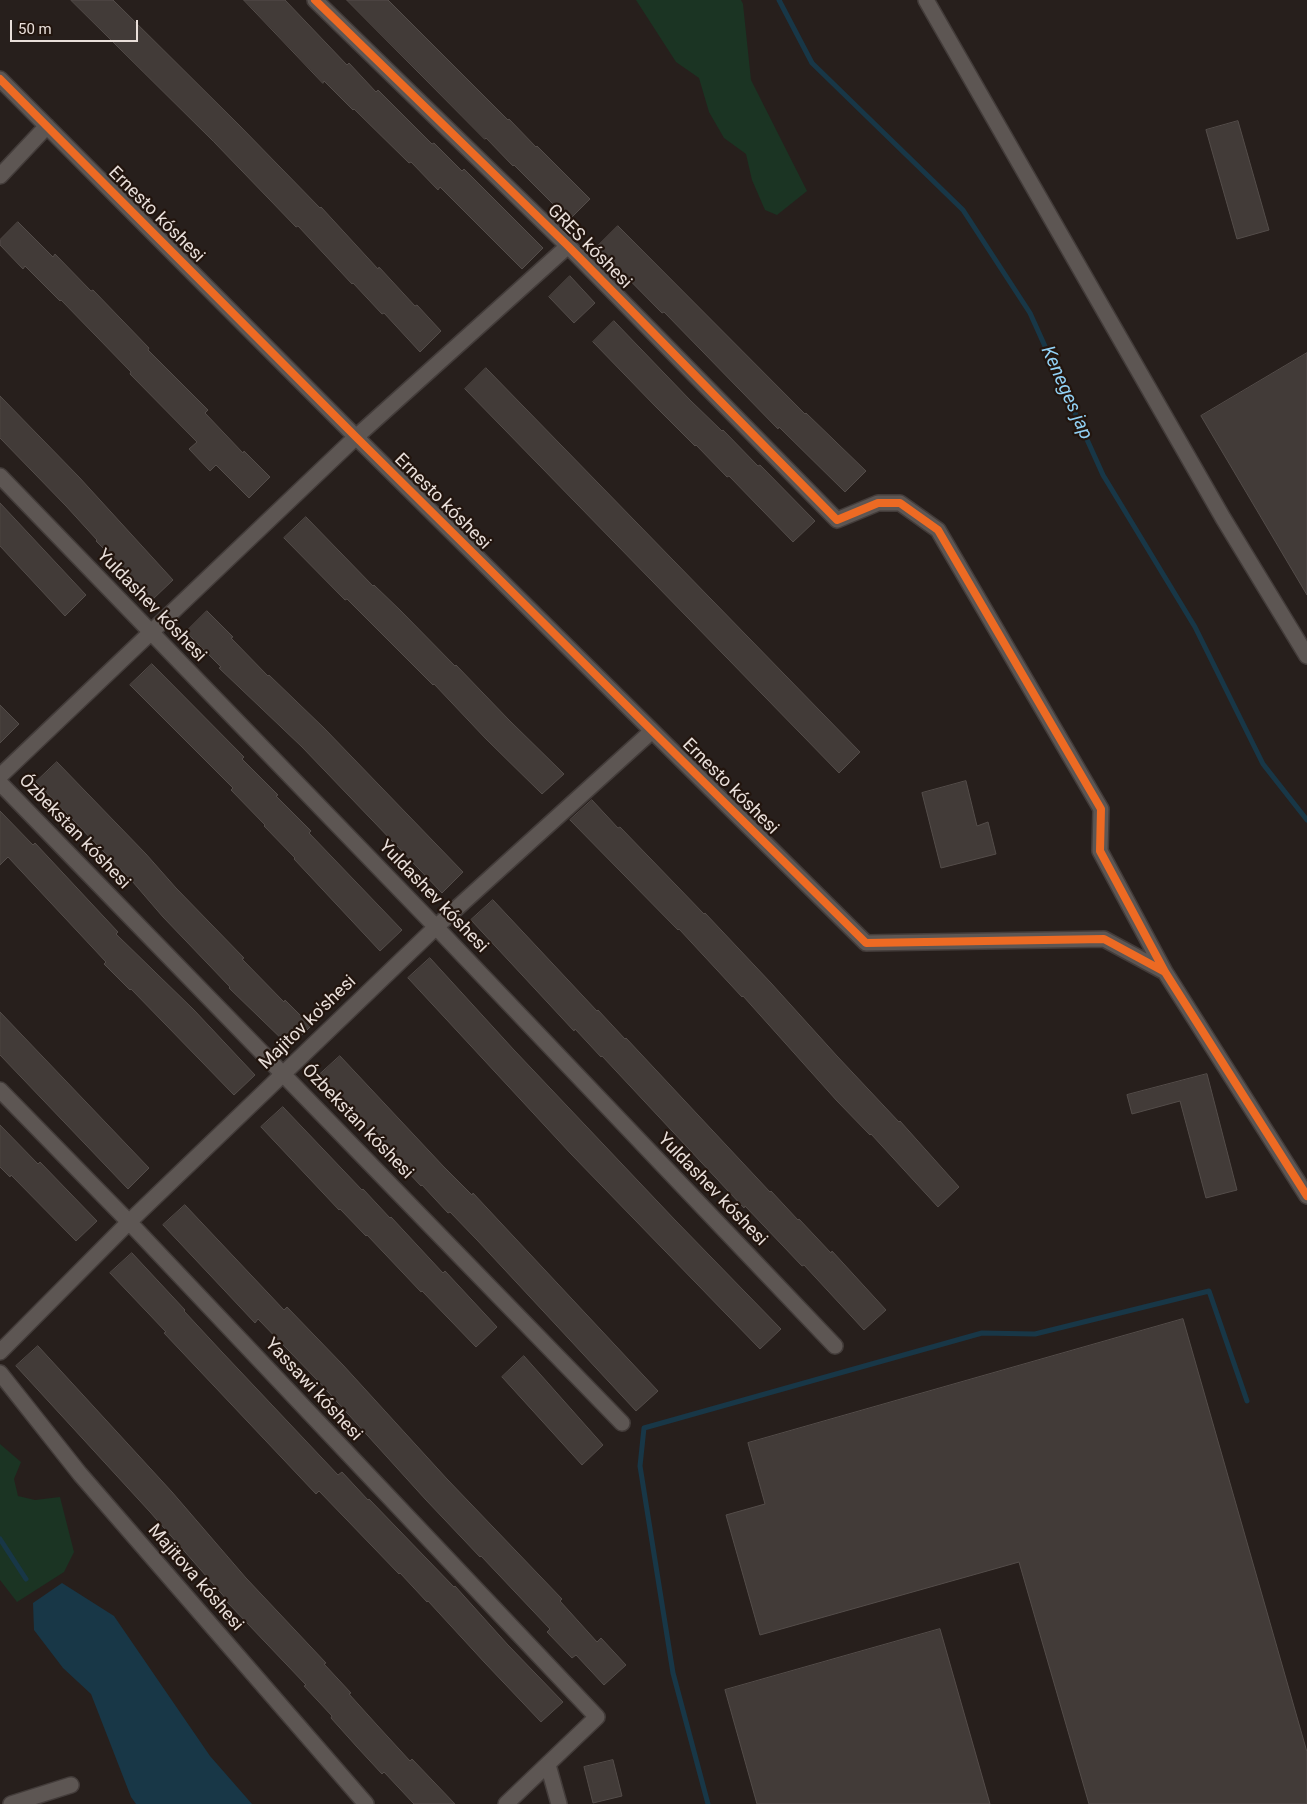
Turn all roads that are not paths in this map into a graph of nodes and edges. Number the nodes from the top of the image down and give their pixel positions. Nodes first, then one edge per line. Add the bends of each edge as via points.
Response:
1 (315, 0) edge
2 (926, 0) edge
3 (0, 78) edge
4 (47, 126) junction
5 (0, 176) edge
6 (568, 246) junction
7 (356, 437) junction
8 (0, 476) edge
9 (151, 632) junction
10 (1307, 656) edge
11 (652, 732) junction
12 (0, 776) edge
13 (0, 783) edge
14 (436, 927) junction
15 (1165, 972) junction
16 (284, 1073) junction
17 (0, 1090) edge
18 (1307, 1196) edge
19 (129, 1222) junction
20 (835, 1346) dead end
21 (0, 1352) edge
22 (0, 1373) edge
23 (622, 1423) dead end
24 (548, 1765) junction
25 (71, 1785) dead end
26 (11, 1804) edge
27 (366, 1804) edge
28 (506, 1804) edge
29 (559, 1804) edge

1 - 6 street, GRES kóshesi
2 - 10 street via 1223,518
3 - 4 street, Ernesto kóshesi
4 - 5 street
4 - 7 street, Ernesto kóshesi
6 - 7 street
6 - 15 street, GRES kóshesi via 837,520 878,503 900,503 938,530 1101,809 1100,851
7 - 9 street
7 - 11 street, Ernesto kóshesi
8 - 9 street, Yuldashev kóshesi
9 - 12 street
9 - 14 street, Yuldashev kóshesi
11 - 14 street, Majitov ko'shesi
11 - 15 street, Ernesto kóshesi via 866,943 1104,939
13 - 16 street, Ózbekstan kóshesi
14 - 16 street, Majitov ko'shesi
14 - 20 street, Yuldashev kóshesi
15 - 18 street
16 - 19 street, Majitov ko'shesi
16 - 23 street, Ózbekstan kóshesi
17 - 19 street, Yassawi kóshesi
19 - 21 street, Majitov ko'shesi
19 - 24 street, Yassawi kóshesi via 597,1717
22 - 27 street, Majitova kóshesi via 80,1474
24 - 28 street
24 - 29 street
25 - 26 street

